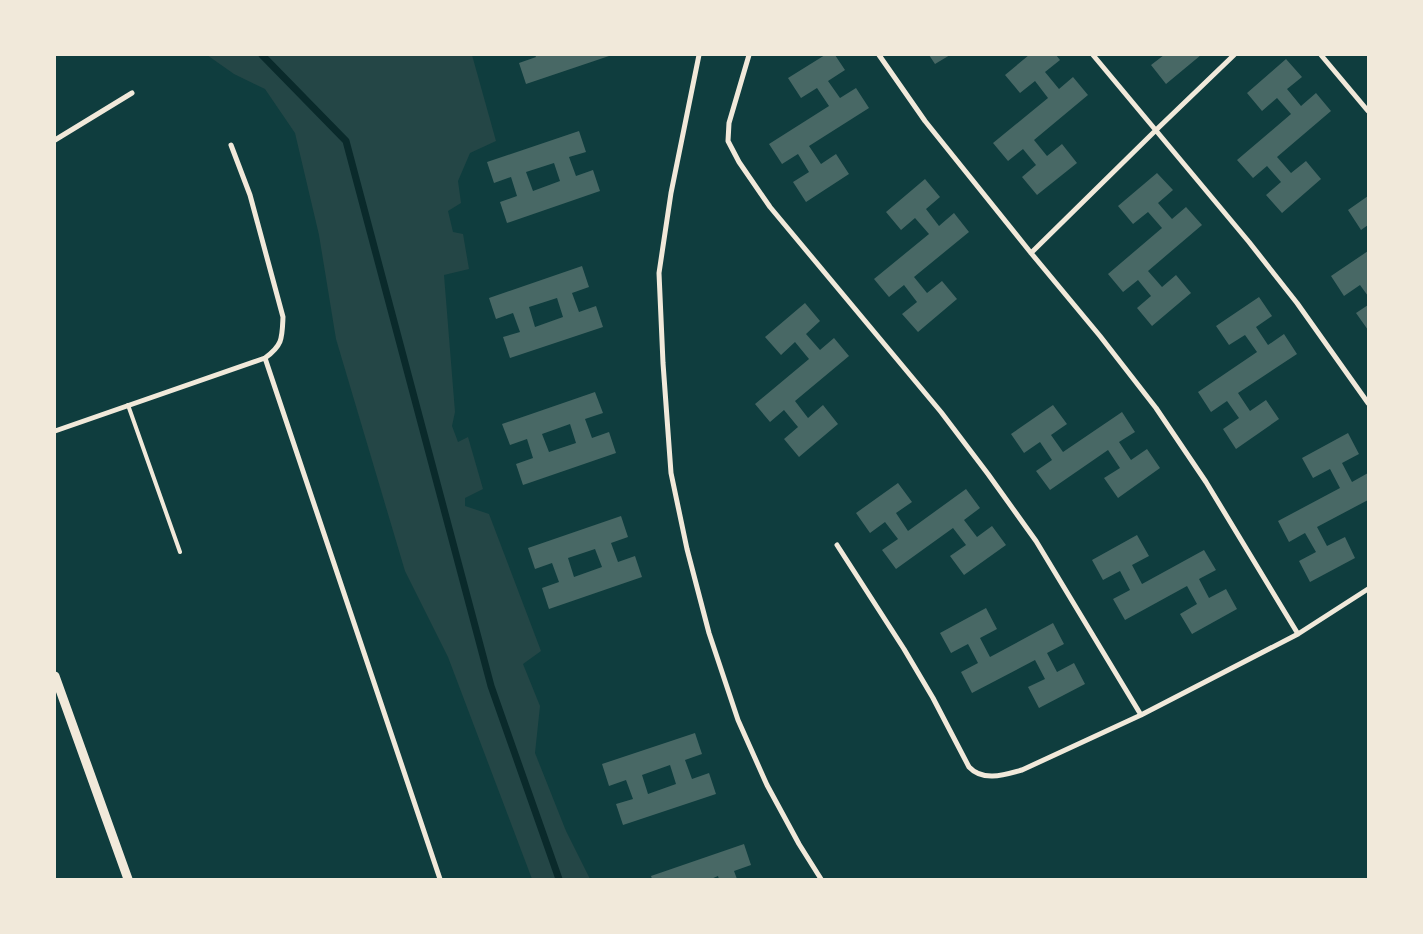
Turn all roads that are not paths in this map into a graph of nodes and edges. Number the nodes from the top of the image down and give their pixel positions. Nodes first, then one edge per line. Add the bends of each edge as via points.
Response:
1 (699, 55) edge
2 (749, 55) edge
3 (879, 55) edge
4 (1093, 55) edge
5 (1234, 55) edge
6 (1322, 55) edge
7 (132, 93) dead end
8 (1368, 111) edge
9 (1155, 131) junction
10 (55, 140) edge
11 (231, 145) dead end
12 (1031, 253) junction
13 (265, 358) junction
14 (1368, 403) edge
15 (128, 406) junction
16 (55, 431) edge
17 (837, 545) dead end
18 (180, 552) dead end
19 (1368, 589) edge
20 (1298, 634) junction
21 (55, 676) edge
22 (1141, 715) junction
23 (128, 879) edge
24 (440, 879) edge
25 (821, 879) edge

1 - 25 street via 671,193 659,273 671,473 708,633 738,720 767,785
2 - 22 street via 729,128 728,141 739,162 770,207 941,412 988,474 1036,541
3 - 12 street via 925,121
4 - 9 street
5 - 9 street
6 - 8 street
7 - 10 street
9 - 12 street
9 - 14 street via 1297,303
11 - 13 street via 250,195 283,317 282,337 277,349
12 - 20 street via 1156,408 1206,482
13 - 15 street
13 - 24 street
15 - 16 street
15 - 18 lane
17 - 22 street via 904,648 975,773 987,777 1022,770
19 - 20 street
20 - 22 street
21 - 23 street

